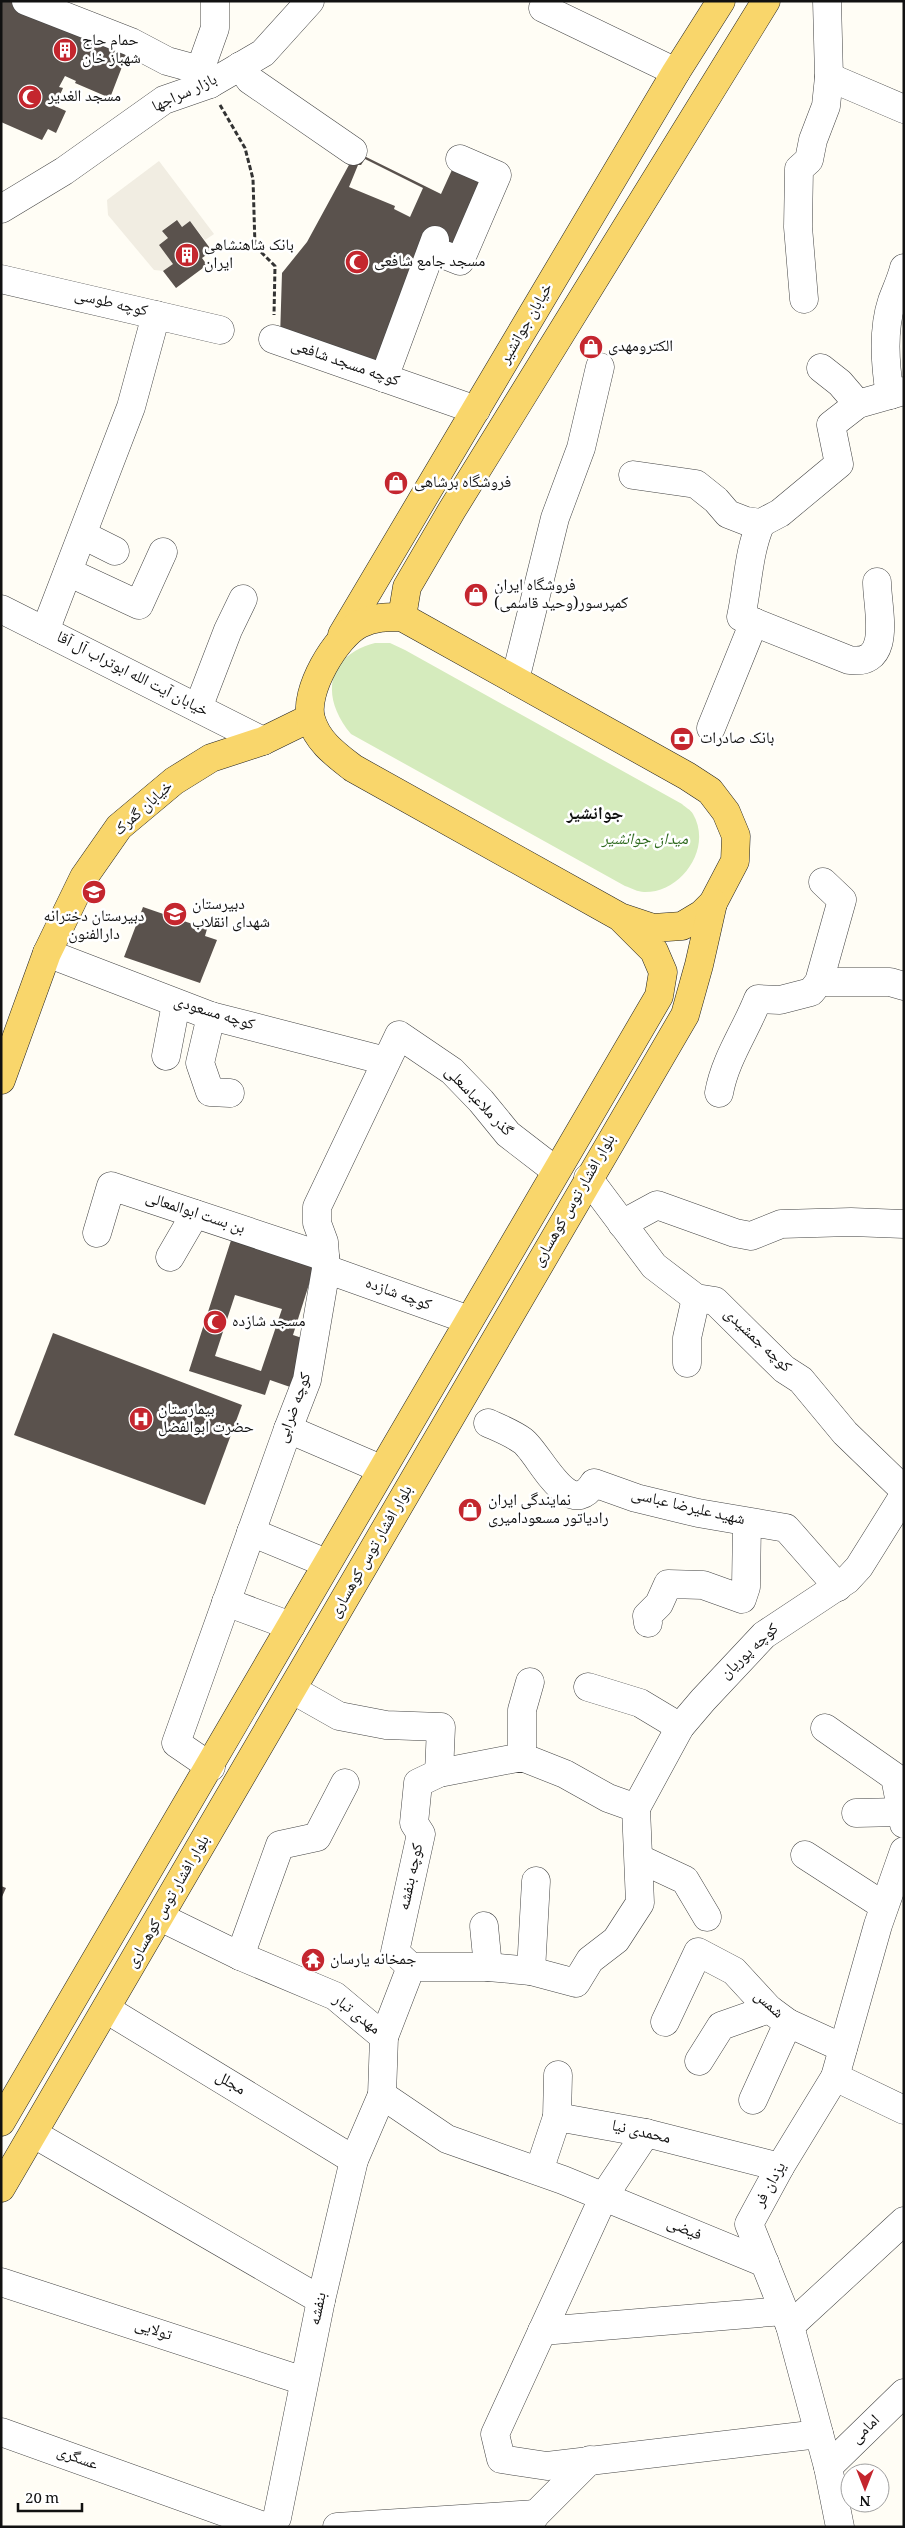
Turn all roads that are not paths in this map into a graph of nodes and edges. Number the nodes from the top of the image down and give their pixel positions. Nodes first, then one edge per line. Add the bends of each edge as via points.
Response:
1 (26, 1) edge
2 (215, 1) edge
3 (310, 1) edge
4 (721, 1) edge
5 (766, 1) edge
6 (827, 1) edge
7 (543, 8) dead end
8 (240, 66) junction
9 (676, 72) junction
10 (205, 77) junction
11 (829, 77) junction
12 (904, 109) edge
13 (353, 151) dead end
14 (460, 159) dead end
15 (1, 209) edge
16 (904, 268) edge
17 (1, 279) edge
18 (804, 300) dead end
19 (156, 315) junction
20 (220, 330) dead end
21 (273, 339) road end
22 (600, 367) dead end
23 (821, 368) dead end
24 (384, 378) junction
25 (897, 393) edge
26 (858, 404) junction
27 (476, 410) junction
28 (633, 475) dead end
29 (761, 523) junction
30 (83, 535) junction
31 (115, 551) dead end
32 (164, 552) dead end
33 (68, 572) junction
34 (877, 582) dead end
35 (243, 599) dead end
36 (1, 609) edge
37 (402, 617) junction
38 (754, 622) junction
39 (45, 631) junction
40 (335, 646) junction
41 (515, 680) junction
42 (198, 708) junction
43 (310, 718) junction
44 (711, 728) dead end
45 (263, 741) junction
46 (823, 882) dead end
47 (713, 903) junction
48 (620, 917) junction
49 (47, 953) junction
50 (819, 982) junction
51 (904, 986) edge
52 (176, 1004) junction
53 (211, 1016) junction
54 (399, 1035) joint
55 (166, 1056) dead end
56 (386, 1061) junction
57 (1, 1080) edge
58 (230, 1093) dead end
59 (719, 1093) dead end
60 (556, 1171) junction
61 (588, 1178) junction
62 (195, 1214) junction
63 (622, 1224) junction
64 (904, 1224) edge
65 (97, 1233) dead end
66 (170, 1257) dead end
67 (326, 1263) junction
68 (696, 1298) junction
69 (469, 1320) junction
70 (688, 1363) dead end
71 (488, 1423) dead end
72 (288, 1429) junction
73 (381, 1470) junction
74 (904, 1490) edge
75 (904, 1496) edge
76 (747, 1522) junction
77 (251, 1532) junction
78 (326, 1563) junction
79 (838, 1587) junction
80 (226, 1602) junction
81 (648, 1623) dead end
82 (290, 1626) junction
83 (530, 1682) dead end
84 (588, 1687) dead end
85 (293, 1690) junction
86 (680, 1726) junction
87 (825, 1728) dead end
88 (522, 1757) junction
89 (211, 1767) junction
90 (440, 1773) junction
91 (345, 1783) dead end
92 (636, 1808) junction
93 (856, 1813) dead end
94 (902, 1818) edge
95 (904, 1851) edge
96 (805, 1855) dead end
97 (640, 1859) junction
98 (536, 1882) dead end
99 (884, 1906) junction
100 (160, 1917) junction
101 (707, 1917) dead end
102 (484, 1926) dead end
103 (240, 1956) junction
104 (488, 1967) junction
105 (412, 1968) junction
106 (531, 1971) junction
107 (106, 2009) junction
108 (778, 2016) junction
109 (665, 2022) dead end
110 (384, 2037) junction
111 (843, 2048) junction
112 (698, 2061) dead end
113 (558, 2075) dead end
114 (835, 2077) junction
115 (382, 2095) junction
116 (753, 2100) dead end
117 (904, 2110) edge
118 (557, 2117) junction
119 (1, 2122) edge
120 (646, 2133) junction
121 (34, 2134) junction
122 (354, 2160) junction
123 (780, 2167) junction
124 (539, 2171) junction
125 (1, 2188) edge
126 (604, 2196) junction
127 (904, 2221) edge
128 (765, 2263) junction
129 (1, 2282) edge
130 (320, 2300) junction
131 (787, 2319) junction
132 (542, 2331) junction
133 (304, 2381) junction
134 (904, 2393) edge
135 (1, 2432) edge
136 (820, 2434) junction
137 (590, 2460) junction
138 (828, 2467) junction
139 (532, 2521) edge
140 (268, 2527) edge
141 (337, 2527) edge
142 (840, 2527) edge

1 - 10 street via 131,42
2 - 10 street via 215,28
3 - 8 street, بازار سراجها via 263,52
4 - 9 main road, خیابان جوانشیر
5 - 37 main road, خیابان جوانشیر via 452,510 407,588
6 - 11 street
7 - 9 street
8 - 10 street, بازار سراجها
8 - 13 street via 250,80
9 - 27 main road, خیابان جوانشیر
10 - 15 street, بازار سراجها via 164,100 64,171
11 - 12 street
11 - 18 street via 826,106 809,160 799,169 798,227
14 - 24 street via 497,175 460,261 434,245
16 - 25 street via 886,328 886,366
17 - 19 street, کوچه طوسی
19 - 20 street, کوچه طوسی
19 - 30 street via 131,407
21 - 24 street, کوچه مسجد شافعی
22 - 41 street via 581,448 555,518
23 - 26 street
24 - 27 street, کوچه مسجد شافعی
25 - 26 street
26 - 29 street via 831,425 839,464 780,513
27 - 40 main road, خیابان جوانشیر
28 - 29 street via 696,484 713,511
29 - 38 street via 752,546 741,617
30 - 31 street
30 - 33 street
32 - 33 street via 139,605
33 - 39 street
34 - 38 street via 877,604 888,628 876,651 861,662
35 - 42 street
36 - 39 street, خیابان آیت الله ابوتراب آل آقا
37 - 40 main road via 379,617 359,624
37 - 41 main road
38 - 44 street
39 - 42 street, خیابان آیت الله ابوتراب آل آقا
40 - 43 main road via 320,670 312,694
41 - 47 main road via 710,791 726,812 736,836 735,862
42 - 45 street, خیابان آیت الله ابوتراب آل آقا
43 - 45 main road, خیابان گمرک
43 - 48 main road via 324,744 353,768
45 - 49 main road, خیابان گمرک via 211,758 174,781 119,827 84,877
46 - 50 street via 842,900
47 - 48 main road via 682,926 653,928
47 - 61 main road, بلوار افشار توس کوهساری via 685,1015
48 - 60 main road, بلوار افشار توس کوهساری via 654,951 663,972 659,996
49 - 52 street, کوچه مسعودی
49 - 57 main road, خیابان گمرک
50 - 51 street via 890,982
50 - 59 street via 811,992 780,1000 758,999 733,1051
52 - 53 street, کوچه مسعودی
52 - 55 street
53 - 56 street, کوچه مسعودی
53 - 58 street via 200,1063 210,1092
54 - 56 street, کوچه ضرابی
54 - 60 street, گذر ملاعباسعلی via 452,1072 508,1134
56 - 67 street, کوچه ضرابی via 317,1207 317,1223 324,1242
60 - 69 main road, بلوار افشار توس کوهساری
61 - 63 street, کوچه جمشیدی
61 - 85 main road, بلوار افشار توس کوهساری
62 - 65 street, بن بست ابوالمعالی via 111,1186
62 - 66 street
62 - 67 street, بن بست ابوالمعالی
63 - 64 street via 657,1205 751,1236 781,1224
63 - 68 street, کوچه جمشیدی via 654,1266
67 - 69 street, کوچه شازده
67 - 72 street, کوچه ضرابی via 308,1380
68 - 70 street via 687,1338
68 - 74 street, کوچه جمشیدی via 716,1301 784,1369 801,1380 845,1433
69 - 73 main road, بلوار افشار توس کوهساری
71 - 76 street, شهید علیرضا عباسی via 523,1441 541,1460 556,1485 569,1493 580,1495 589,1491 594,1483 636,1498
72 - 73 street
72 - 77 street, کوچه ضرابی
73 - 78 main road, بلوار افشار توس کوهساری
75 - 79 street, کوچه پوریان via 858,1567
76 - 79 street, شهید علیرضا عباسی via 786,1528
76 - 81 street via 746,1587 742,1599 703,1585 668,1584 659,1604 647,1616
77 - 78 street
77 - 80 street, کوچه ضرابی
78 - 82 main road, بلوار افشار توس کوهساری
79 - 86 street, کوچه پوریان via 764,1635 738,1659
80 - 82 street
80 - 89 street, کوچه ضرابی via 176,1743
82 - 89 main road, بلوار افشار توس کوهساری
83 - 88 street via 522,1710
84 - 86 street via 640,1703
85 - 90 street via 339,1716 386,1725 441,1726
85 - 100 main road, بلوار افشار توس کوهساری
86 - 92 street, کوچه پوریان
87 - 94 street via 895,1777
88 - 90 street
88 - 92 street
89 - 119 main road, بلوار افشار توس کوهساری
90 - 105 street, کوچه بنفشه via 418,1783 414,1823 421,1834 395,1952
91 - 103 street via 317,1837 280,1845
92 - 97 street
93 - 94 street
95 - 99 street, یزدان فر
96 - 99 street
97 - 101 street via 685,1880
97 - 106 street via 640,1903 616,1940 590,1960 576,1983
98 - 106 street
99 - 111 street, یزدان فر
100 - 103 street, مهدی تبار
100 - 107 main road, بلوار افشار توس کوهساری
102 - 104 street
103 - 110 street, مهدی تبار via 334,1996
104 - 105 street
104 - 106 street
105 - 110 street
107 - 121 main road, بلوار افشار توس کوهساری
107 - 122 street, مجلل
108 - 109 street, شمس via 734,1971 698,1952
108 - 111 street, شمس
108 - 112 street via 721,2026
108 - 116 street
110 - 115 street, مهدی تبار
111 - 114 street, یزدان فر
113 - 118 street
114 - 117 street
114 - 123 street, یزدان فر
115 - 122 street, بنفشه
115 - 124 street via 447,2138
118 - 120 street, محمدی نیا
118 - 124 street
120 - 123 street, محمدی نیا
120 - 126 street
121 - 125 main road, بلوار افشار توس کوهساری
121 - 130 street
122 - 130 street, بنفشه
123 - 128 street, یزدان فر via 749,2224
124 - 126 street
126 - 128 street, فیضی
126 - 132 street
127 - 131 street
128 - 131 street, یزدان فر
129 - 133 street, تولایی
130 - 133 street, بنفشه
131 - 132 street
131 - 136 street, یزدان فر
132 - 137 street via 495,2434 501,2459 547,2466
133 - 140 street, بنفشه via 277,2518
134 - 138 street, امامی
135 - 140 street, عسگری
136 - 137 street
136 - 138 street, یزدان فر
137 - 139 street
138 - 142 street, یزدان فر
139 - 141 street

